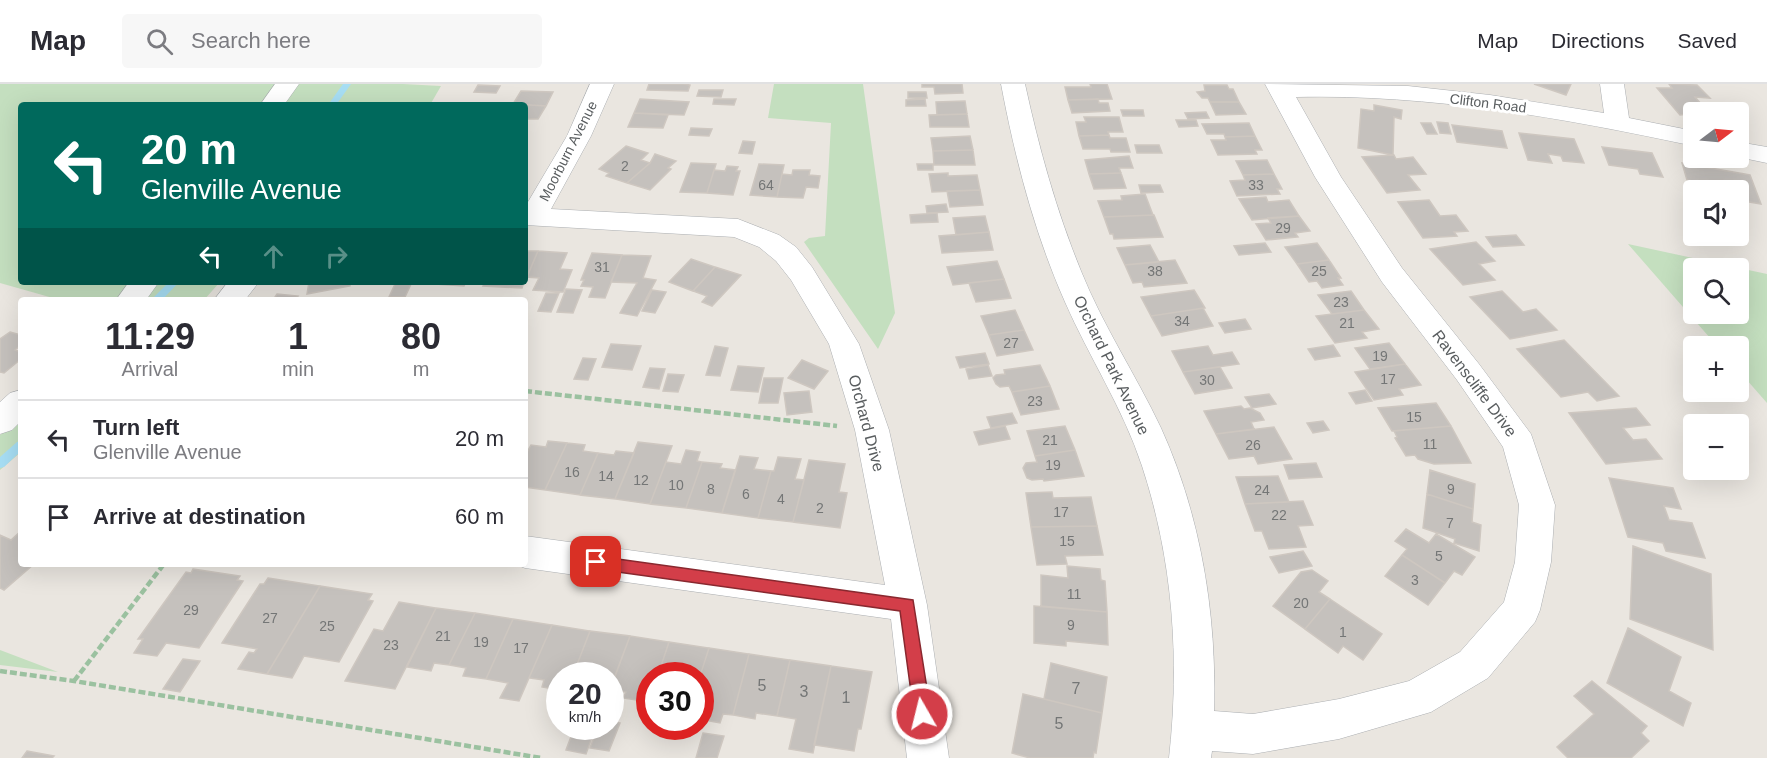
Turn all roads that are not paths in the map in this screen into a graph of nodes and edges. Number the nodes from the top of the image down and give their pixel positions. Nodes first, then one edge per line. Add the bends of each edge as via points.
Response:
1 (287, 84) edge
2 (602, 84) edge
3 (1013, 84) edge
4 (1612, 84) edge
5 (1279, 87) edge
6 (274, 102) edge
7 (1617, 122) junction
8 (1683, 137) edge
9 (1749, 151) edge
10 (1767, 155) edge
11 (529, 217) edge
12 (242, 285) edge
13 (232, 297) edge
14 (18, 405) edge
15 (0, 421) edge
16 (528, 552) edge
17 (908, 605) junction
18 (1192, 744) edge
19 (928, 758) edge

1 - 6 street
2 - 11 street, Moorburn Avenue via 579,136
3 - 18 street, Orchard Park Avenue via 1047,221 1091,328 1140,419 1168,495 1189,586
4 - 7 street
5 - 7 street, Clifton Road via 1366,90 1532,108
5 - 18 street, Ravenscliffe Drive via 1328,177 1392,275 1519,442 1537,505 1533,562 1521,610 1474,665 1416,698 1339,719
7 - 8 street, Clifton Road
9 - 10 street
11 - 17 street, Orchard Drive via 738,228 769,241 786,254 844,344 866,406
12 - 13 street
14 - 15 street
16 - 17 street
17 - 19 street, Orchard Drive

